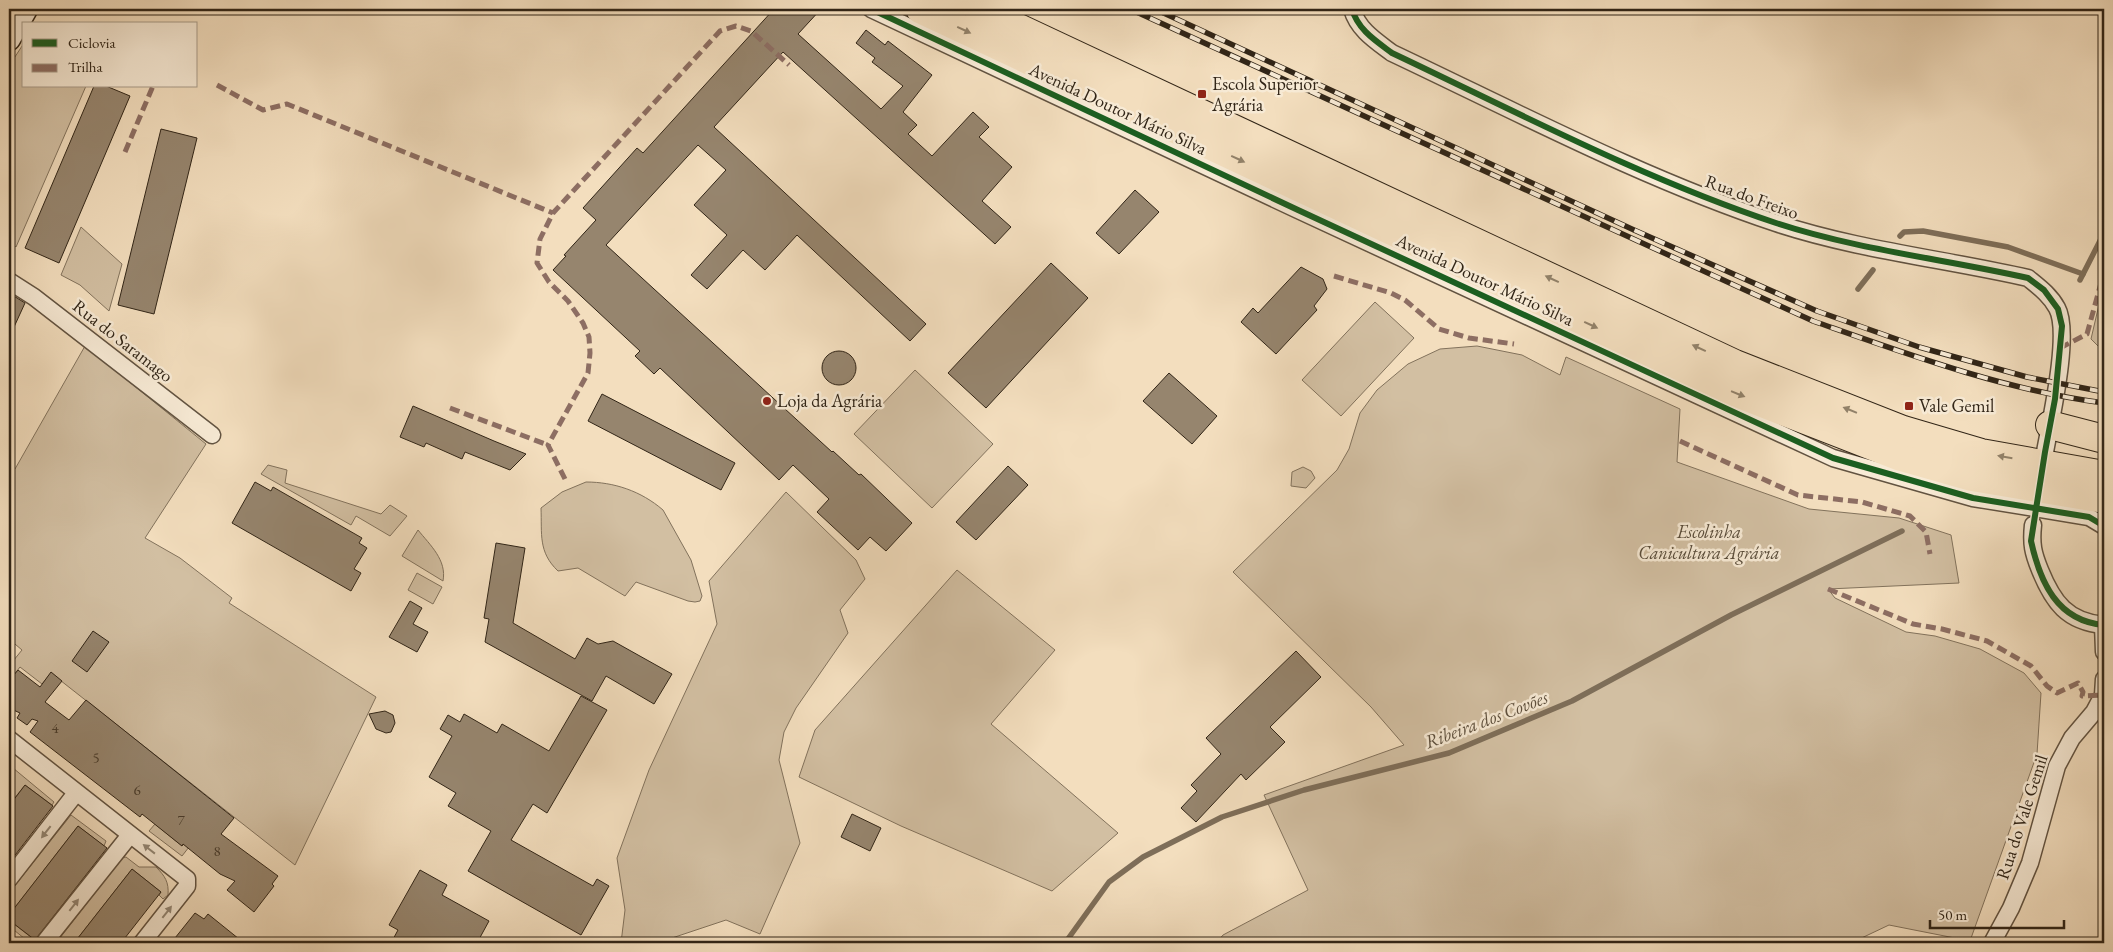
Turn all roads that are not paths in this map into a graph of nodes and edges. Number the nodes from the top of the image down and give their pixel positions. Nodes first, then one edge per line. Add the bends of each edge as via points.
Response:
1 (26, 9) edge
2 (871, 9) edge
3 (920, 9) edge
4 (978, 9) edge
5 (1352, 9) edge
6 (10, 34) edge
7 (9, 281) edge
8 (2050, 425) junction
9 (212, 435) dead end
10 (2104, 439) edge
11 (2045, 452) dead end
12 (2104, 476) edge
13 (2104, 499) edge
14 (2033, 525) dead end
15 (2104, 526) edge
16 (2103, 625) edge
17 (2104, 652) edge
18 (2104, 678) edge
19 (9, 739) edge
20 (76, 793) junction
21 (130, 834) junction
22 (9, 879) edge
23 (44, 943) edge
24 (142, 943) edge
25 (1992, 943) edge

1 - 6 street
2 - 15 street, Avenida Doutor Mário Silva via 1833,458 1973,498 2089,517
3 -> 13 highway via 1734,392 1898,456 1972,477
12 -> 4 highway via 1981,453 1902,430 1735,364
5 - 8 street, Rua do Freixo via 1367,34 1392,53 1622,162 1714,200 1836,241 2028,278 2044,290 2058,309 2062,326 2059,373
7 - 9 street, Rua do Saramago
8 - 10 highway
8 - 11 street, Rua do Freixo
14 - 16 street via 2031,541 2034,554 2050,594 2061,607 2079,618
16 - 17 street
18 - 25 street, Rua do Vale Gemil via 2103,695 2094,712 2072,738 2058,766 2030,863
19 - 20 street
20 - 21 street
20 -> 22 street
23 -> 21 street
24 -> 21 street via 187,886 187,879

